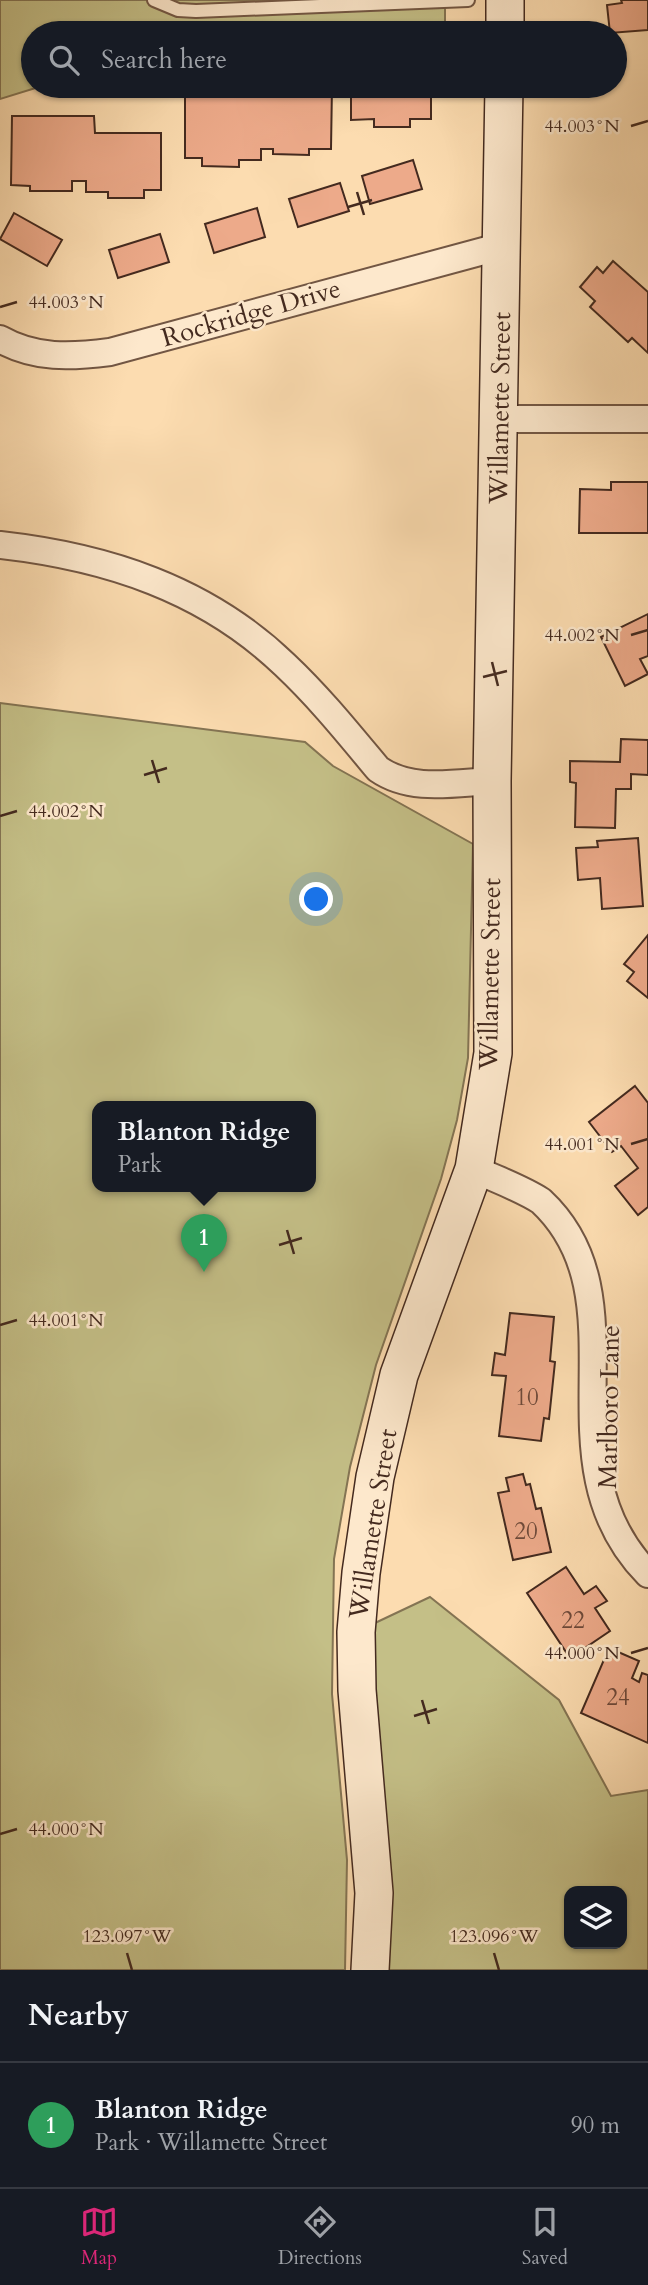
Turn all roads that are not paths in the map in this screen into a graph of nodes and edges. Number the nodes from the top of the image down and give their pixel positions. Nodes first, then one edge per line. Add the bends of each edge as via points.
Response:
1 (154, 0) edge
2 (468, 0) edge
3 (505, 0) edge
4 (505, 21) edge
5 (504, 98) edge
6 (502, 246) junction
7 (0, 339) edge
8 (500, 419) junction
9 (648, 419) edge
10 (0, 545) edge
11 (492, 781) junction
12 (474, 1169) junction
13 (648, 1574) edge
14 (370, 1970) edge

1 - 2 lane via 178,10 196,11
3 - 4 main road
5 - 6 main road, Willamette Street
6 - 7 street, Rockridge Drive via 110,352 57,356 28,352
6 - 8 main road, Willamette Street
8 - 9 street
8 - 11 main road, Willamette Street
10 - 11 street via 73,556 135,572 184,593 283,663 378,769 395,781
11 - 12 main road, Willamette Street via 493,1054
12 - 13 street, Marlboro Lane via 540,1201 569,1225 598,1260 610,1307 612,1342 604,1486 611,1520 628,1554
12 - 14 main road, Willamette Street via 399,1375 375,1477 361,1573 357,1690 374,1893

